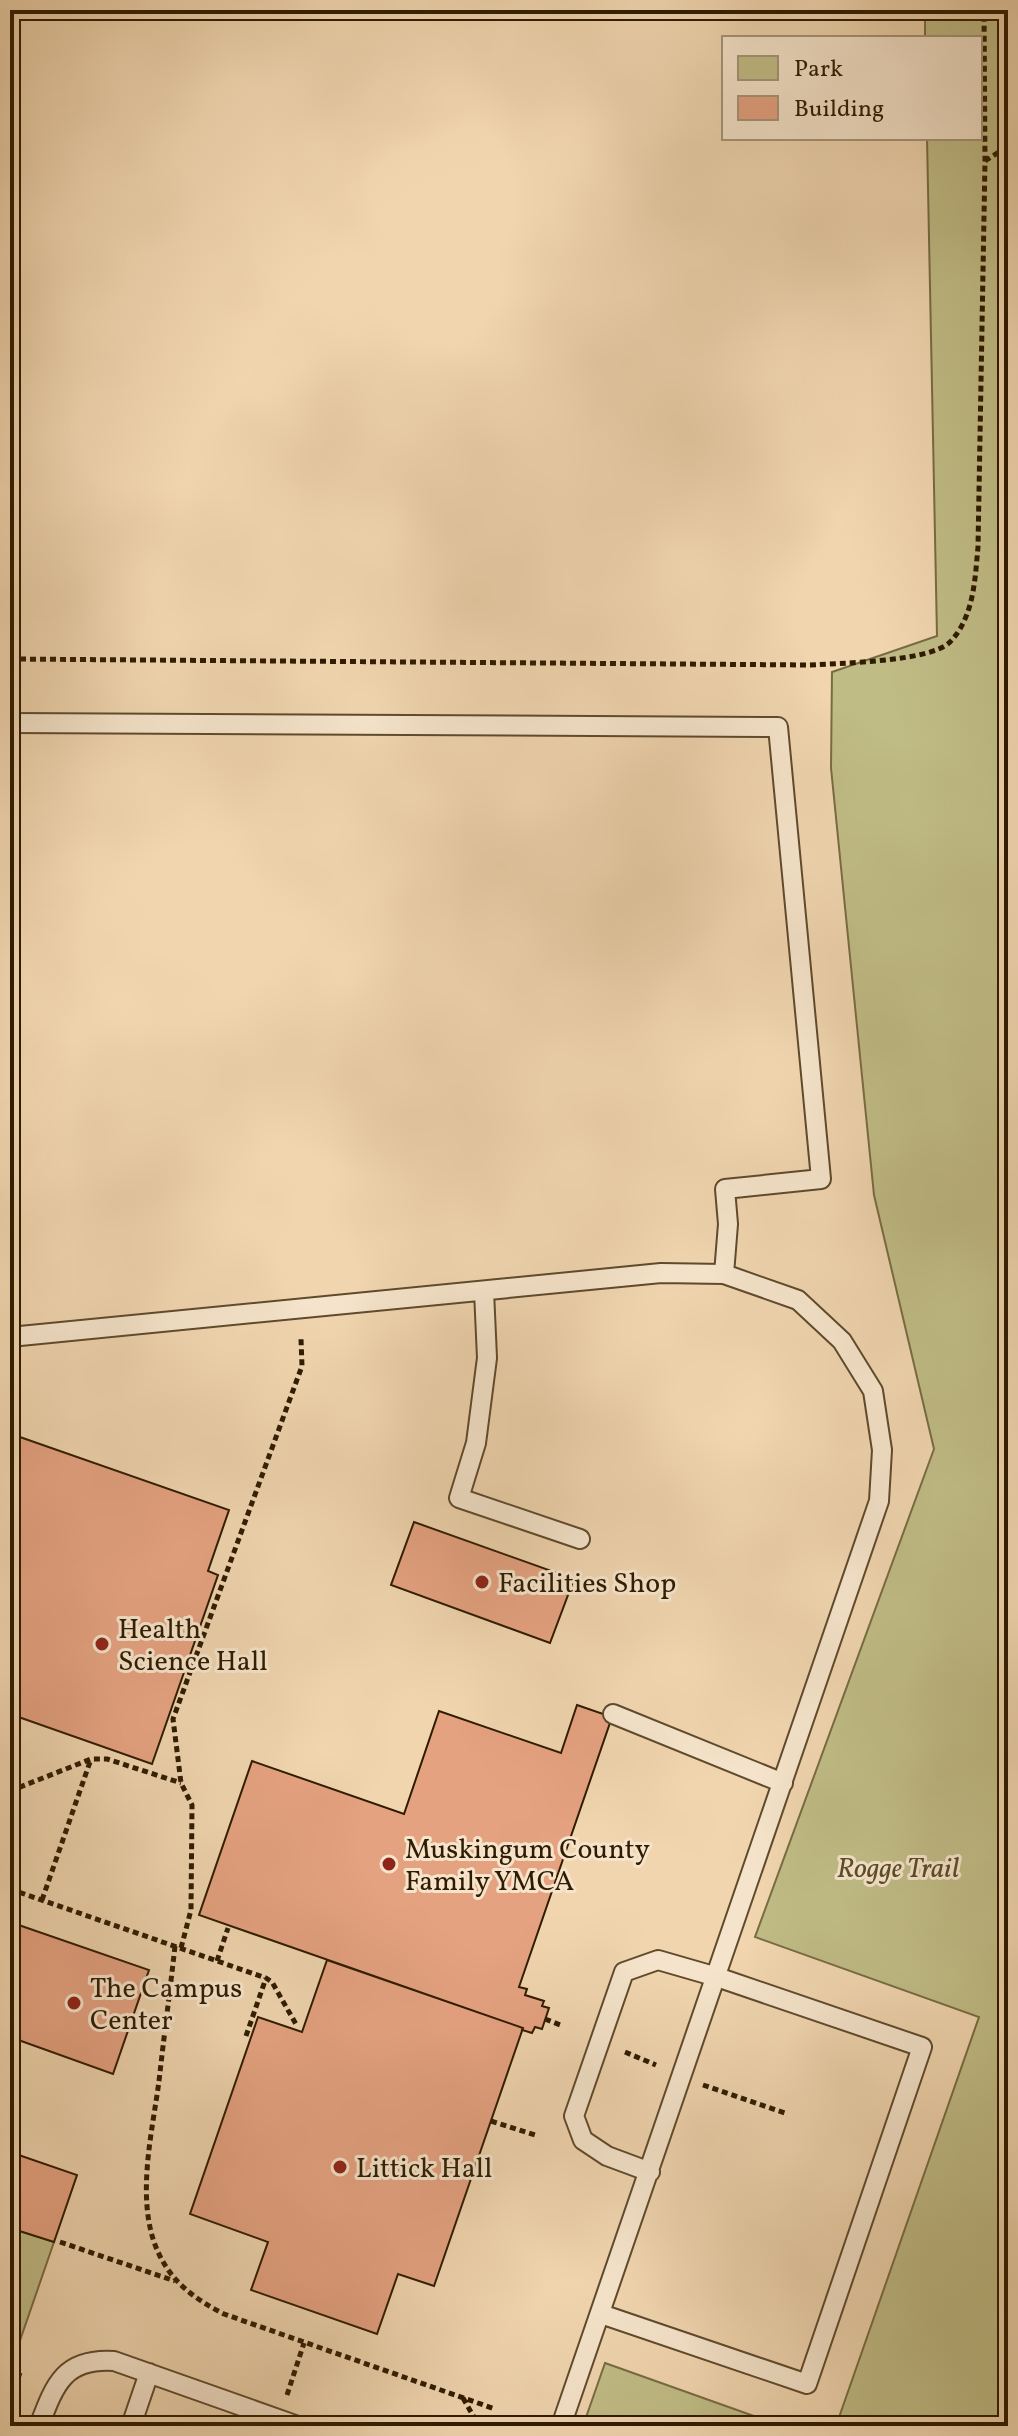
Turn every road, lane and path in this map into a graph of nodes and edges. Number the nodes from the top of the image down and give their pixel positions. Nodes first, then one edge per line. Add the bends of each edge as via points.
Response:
1 (984, 10) edge
2 (1008, 146) edge
3 (985, 161) junction
4 (10, 659) edge
5 (10, 723) edge
6 (724, 1274) junction
7 (484, 1291) junction
8 (10, 1337) edge
9 (301, 1339) dead end
10 (580, 1539) dead end
11 (613, 1714) dead end
12 (91, 1759) junction
13 (181, 1783) junction
14 (783, 1783) junction
15 (10, 1791) edge
16 (10, 1889) edge
17 (42, 1900) junction
18 (228, 1928) dead end
19 (178, 1947) junction
20 (217, 1961) junction
21 (717, 1977) junction
22 (266, 1978) junction
23 (545, 2019) dead end
24 (297, 2026) dead end
25 (563, 2026) dead end
26 (246, 2036) dead end
27 (624, 2051) dead end
28 (658, 2065) dead end
29 (702, 2084) dead end
30 (788, 2114) dead end
31 (491, 2121) dead end
32 (538, 2136) dead end
33 (650, 2172) junction
34 (60, 2242) dead end
35 (175, 2281) junction
36 (601, 2314) junction
37 (304, 2343) junction
38 (149, 2373) junction
39 (462, 2397) junction
40 (285, 2399) dead end
41 (495, 2409) dead end
42 (39, 2426) edge
43 (131, 2426) edge
44 (298, 2426) edge
45 (479, 2426) edge
46 (561, 2426) edge

1 - 3 path
2 - 3 path
3 - 4 path via 978,547 971,604 948,644 876,661 810,665
5 - 6 lane via 778,727 821,1179 725,1189
6 - 7 lane via 661,1273
6 - 14 lane via 798,1300 842,1341 873,1391 882,1450 879,1501
7 - 8 lane
7 - 10 lane via 487,1358 476,1443 459,1498
9 - 13 path via 302,1366 173,1719
11 - 14 lane
12 - 13 path via 107,1759
12 - 15 path
12 - 17 path
13 - 19 path via 192,1805 191,1910
14 - 21 lane
16 - 17 path
17 - 19 path
18 - 20 path
19 - 20 path
19 - 35 path via 147,2184 151,2228
20 - 22 path
21 - 33 lane
21 - 33 lane via 658,1960 624,1972 574,2116 583,2140 607,2156
21 - 36 lane via 922,2047 807,2384
22 - 24 path
22 - 26 path
23 - 25 path
27 - 28 path
29 - 30 path
31 - 32 path
33 - 36 lane
34 - 35 path
35 - 37 path via 224,2314
36 - 46 lane
37 - 39 path
37 - 40 path
38 - 42 lane via 114,2361 91,2360 72,2369 53,2389
38 - 43 lane
38 - 44 lane
39 - 41 path
39 - 45 path

